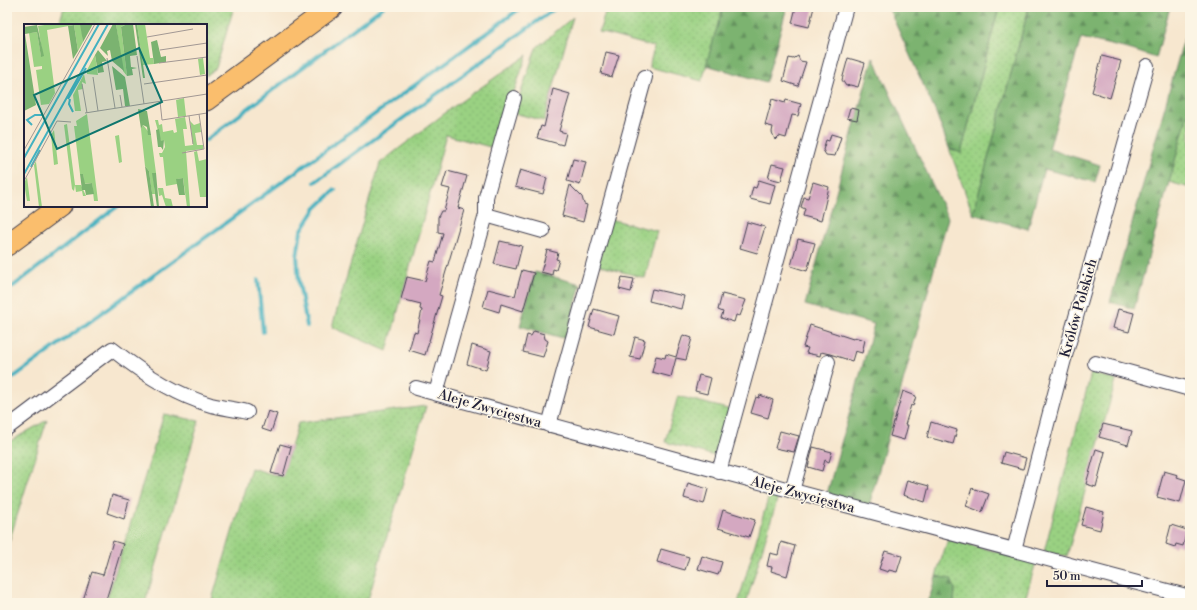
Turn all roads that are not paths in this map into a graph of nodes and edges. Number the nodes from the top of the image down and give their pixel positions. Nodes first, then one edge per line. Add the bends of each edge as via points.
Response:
1 (332, 7) edge
2 (846, 7) edge
3 (1147, 66) dead end
4 (645, 78) dead end
5 (514, 98) dead end
6 (207, 99) edge
7 (59, 207) edge
8 (486, 215) junction
9 (542, 230) dead end
10 (7, 245) edge
11 (828, 362) dead end
12 (1095, 363) dead end
13 (416, 388) dead end
14 (1190, 389) edge
15 (436, 393) junction
16 (247, 412) dead end
17 (549, 424) junction
18 (7, 428) edge
19 (719, 472) junction
20 (792, 491) junction
21 (1014, 550) junction
22 (1172, 598) edge
23 (1190, 598) edge

1 - 6 highway
2 - 19 street
3 - 21 street, Królów Polskich via 1063,362
4 - 17 street
5 - 8 street via 486,197
7 - 10 highway
8 - 9 street
8 - 15 street
11 - 20 street
12 - 14 street
13 - 15 street, Aleje Zwycięstwa
15 - 17 street, Aleje Zwycięstwa
16 - 18 street via 210,404 183,394 150,376 112,349
17 - 19 street, Aleje Zwycięstwa
19 - 20 street, Aleje Zwycięstwa
20 - 21 street, Aleje Zwycięstwa
21 - 22 street, Aleje Zwycięstwa
22 - 23 street, Aleje Zwycięstwa

